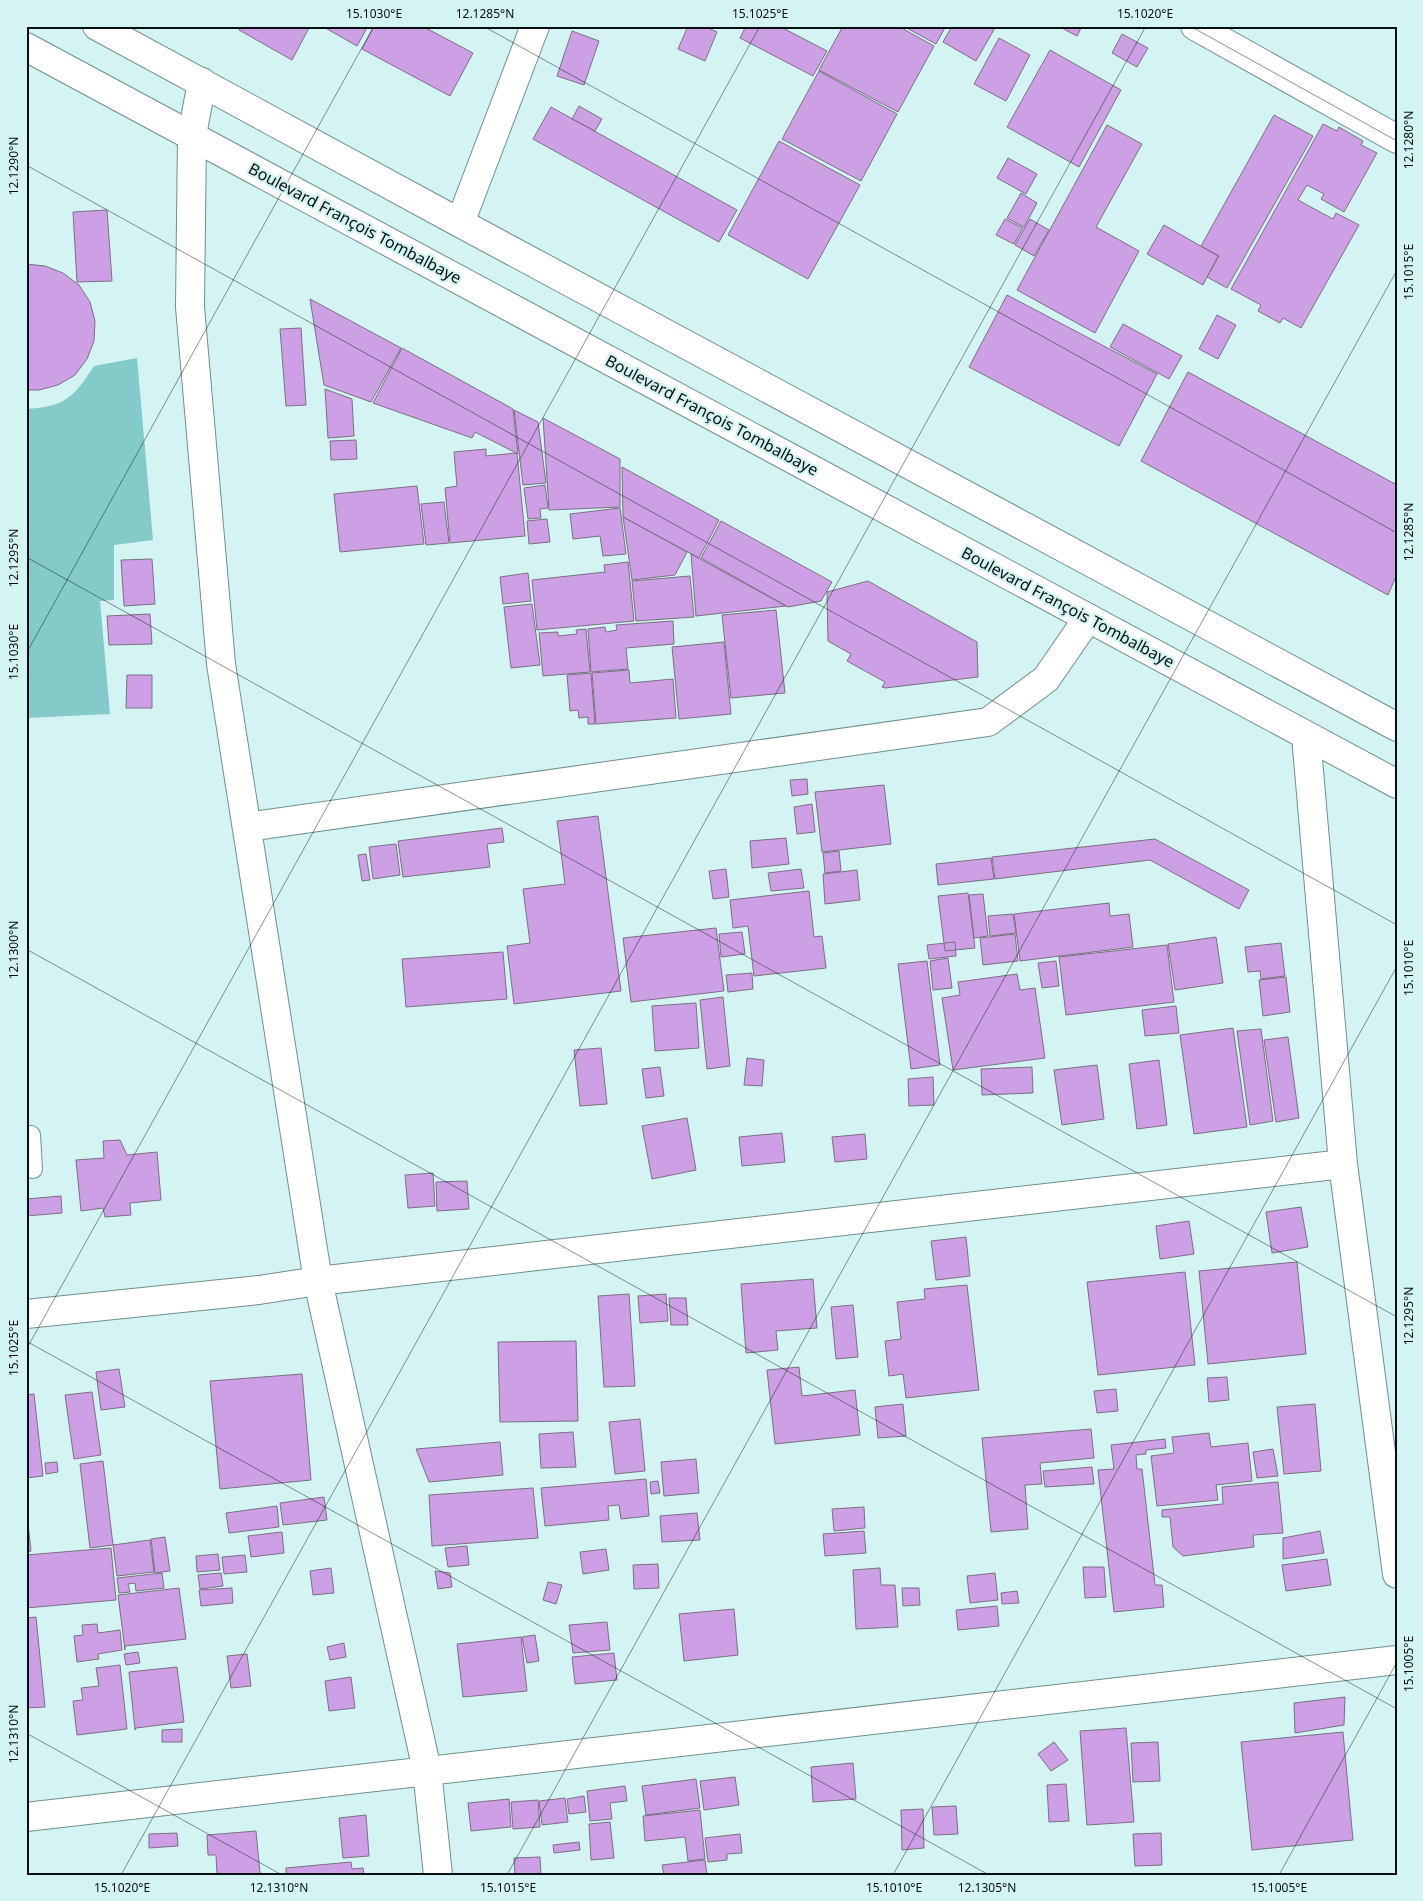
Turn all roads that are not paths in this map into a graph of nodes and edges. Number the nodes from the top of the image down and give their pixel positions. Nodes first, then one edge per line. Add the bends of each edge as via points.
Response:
1 (97, 26) edge
2 (535, 26) edge
3 (1195, 26) edge
4 (26, 47) edge
5 (202, 82) junction
6 (192, 136) junction
7 (1397, 139) edge
8 (460, 223) junction
9 (1088, 618) junction
10 (1396, 725) edge
11 (1306, 736) junction
12 (1397, 784) edge
13 (247, 828) junction
14 (26, 1136) edge
15 (1343, 1164) junction
16 (33, 1169) dead end
17 (318, 1281) junction
18 (26, 1314) edge
19 (1397, 1574) edge
20 (1397, 1660) edge
21 (427, 1770) junction
22 (26, 1817) edge
23 (438, 1875) edge

1 - 5 street
2 - 8 street
3 - 7 street
4 - 6 street, Boulevard François Tombalbaye
5 - 6 street
5 - 8 street
6 - 9 street, Boulevard François Tombalbaye
6 - 13 street via 190,307 221,664
8 - 10 street
9 - 11 street, Boulevard François Tombalbaye
9 - 13 street via 1046,680 988,722
11 - 12 street, Boulevard François Tombalbaye
11 - 15 street
13 - 17 street
14 - 16 lane via 31,1135
15 - 17 street
15 - 19 street
17 - 18 street
17 - 21 street
20 - 21 street
21 - 22 street
21 - 23 street

